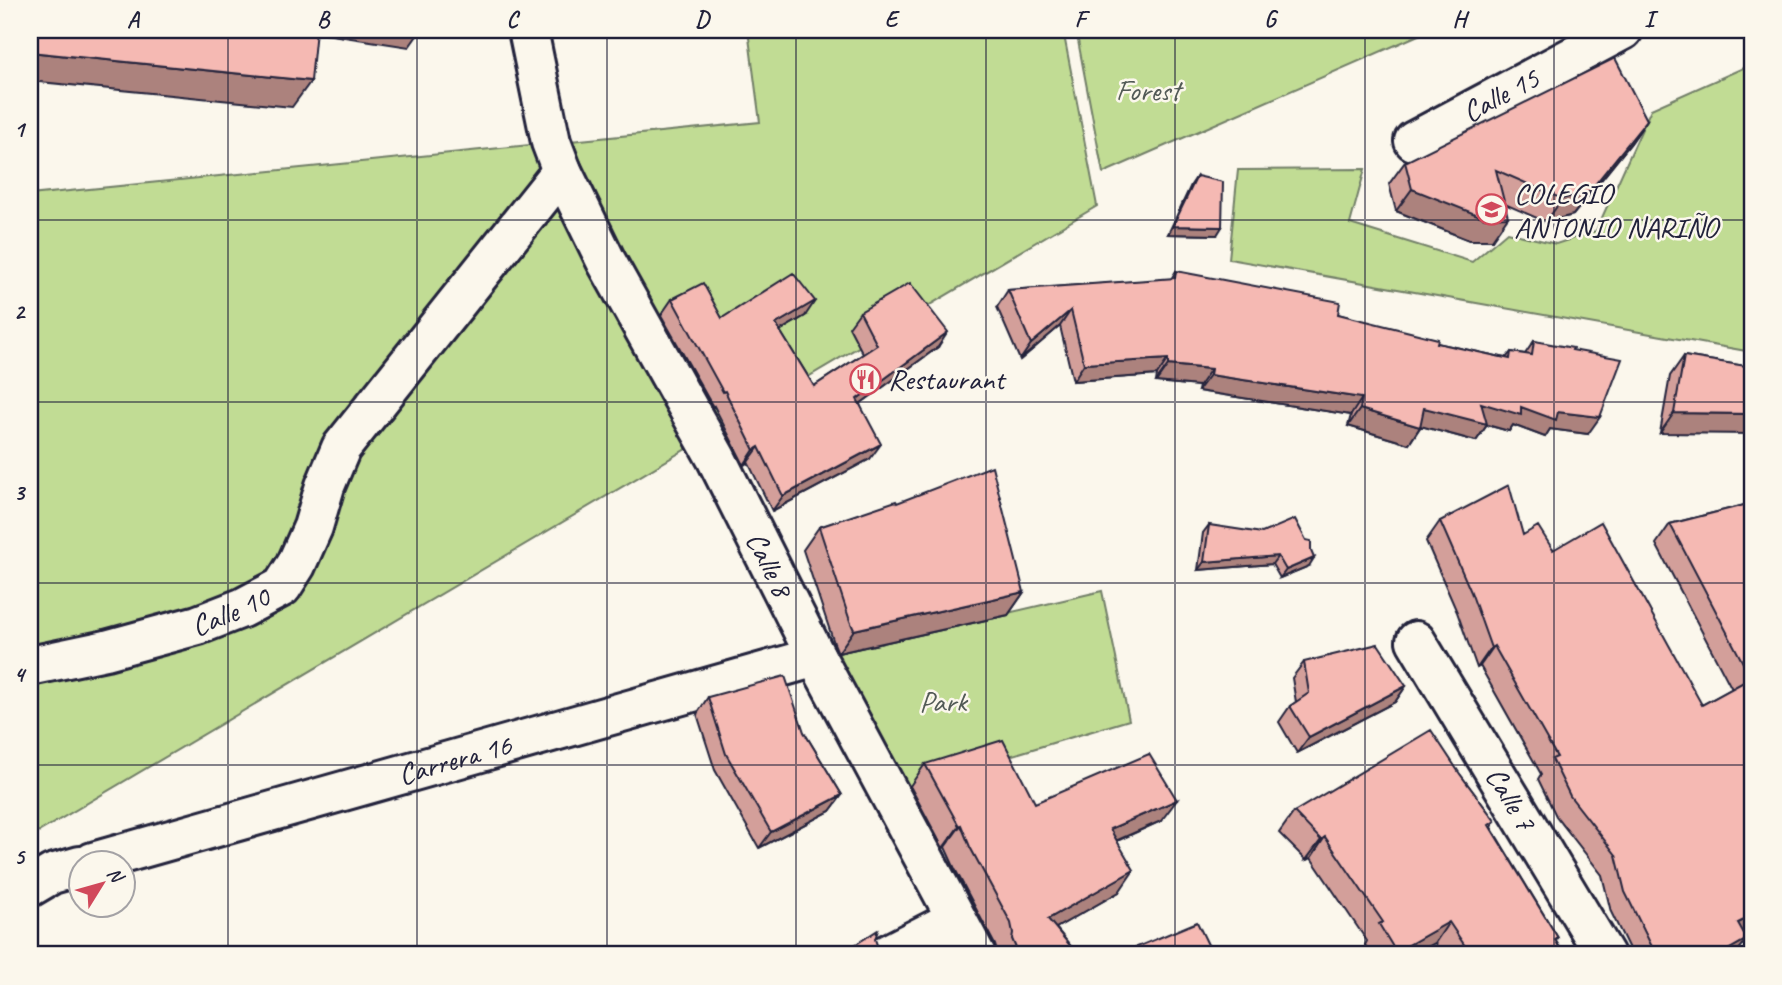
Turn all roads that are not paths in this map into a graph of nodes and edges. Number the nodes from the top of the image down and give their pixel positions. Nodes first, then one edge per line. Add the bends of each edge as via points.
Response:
1 (528, 30) edge
2 (1623, 30) edge
3 (1415, 141) dead end
4 (562, 171) junction
5 (1416, 641) dead end
6 (816, 657) junction
7 (30, 666) edge
8 (136, 851) edge
9 (66, 870) edge
10 (30, 887) edge
11 (956, 919) junction
12 (886, 955) edge
13 (976, 955) edge
14 (1605, 955) edge

1 - 4 street, Calle 8 via 551,142
2 - 3 street, Calle 15
4 - 6 street, Calle 8 via 606,261 716,458
4 - 7 street, Calle 10 via 341,448 313,527 282,587 198,625
5 - 14 street, Calle 7
6 - 8 street, Carrera 16
6 - 11 street, Calle 8
9 - 10 street
11 - 12 street
11 - 13 street, Calle 8

